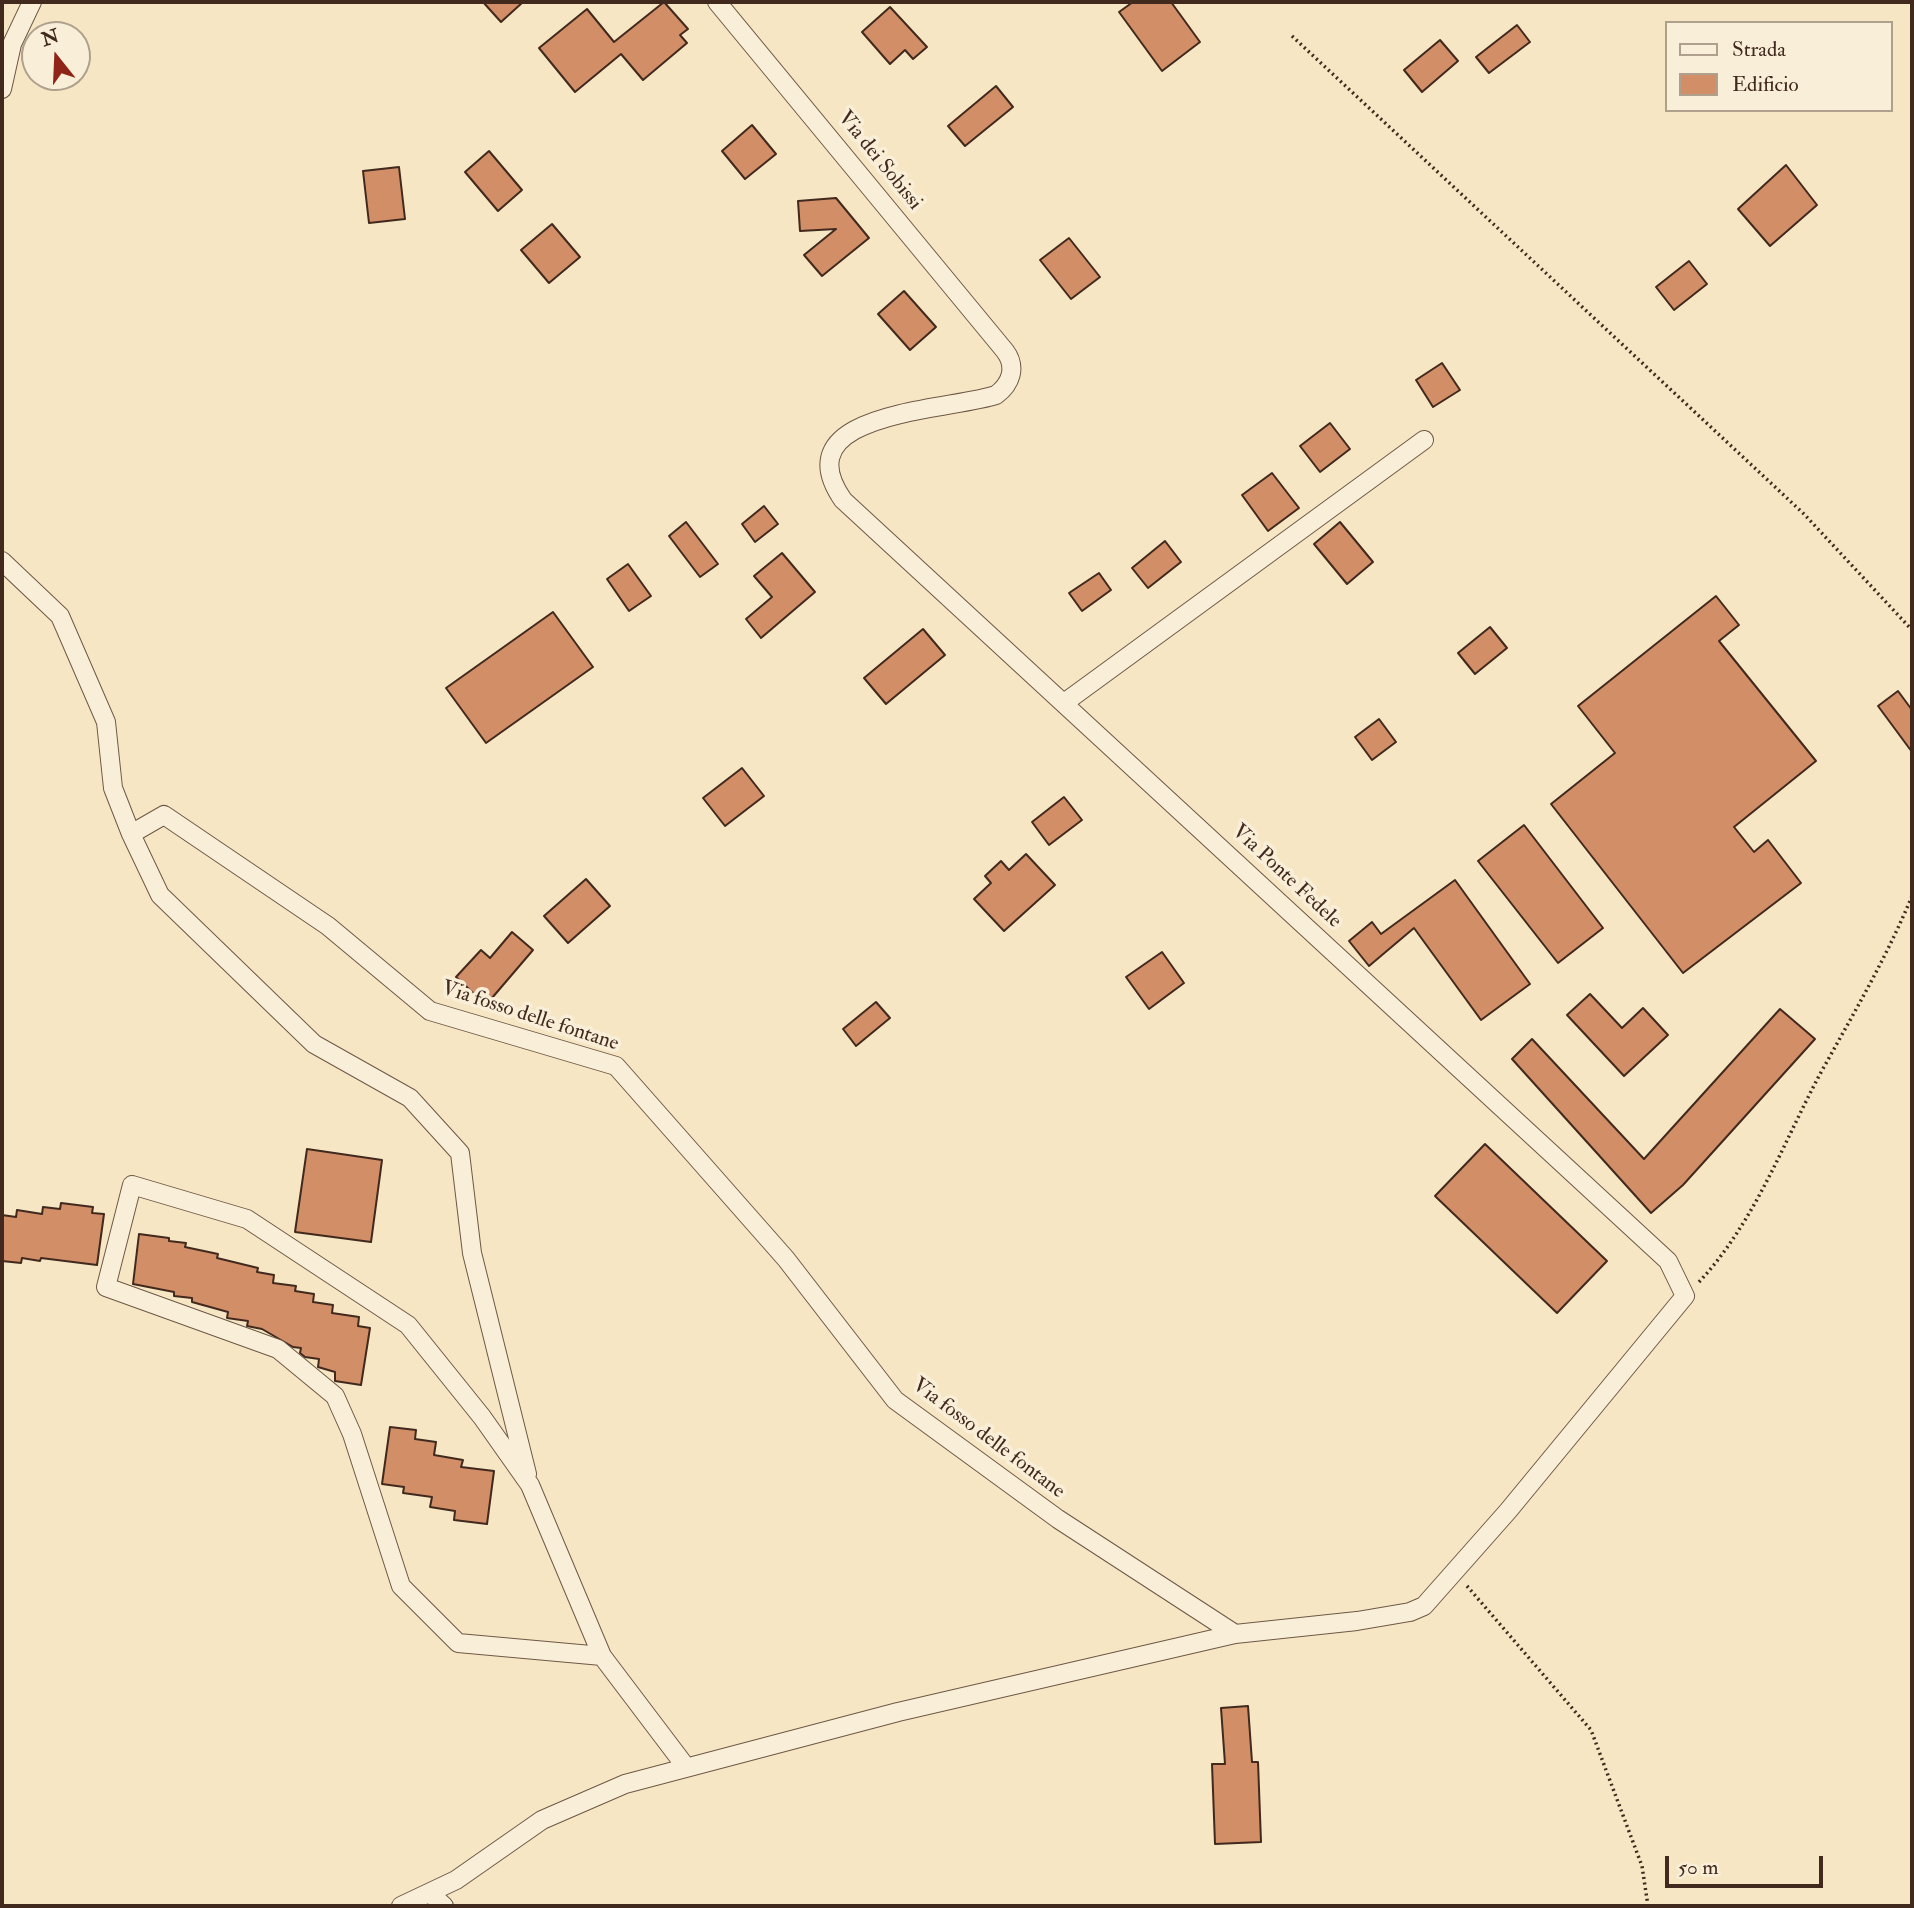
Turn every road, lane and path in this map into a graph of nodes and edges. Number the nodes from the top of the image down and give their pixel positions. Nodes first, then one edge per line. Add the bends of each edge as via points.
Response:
1 (32, 2) edge
2 (717, 2) edge
3 (1292, 36) dead end
4 (2, 89) edge
5 (1424, 440) dead end
6 (843, 500) joint
7 (2, 561) edge
8 (1912, 630) edge
9 (1064, 703) junction
10 (131, 834) junction
11 (1912, 896) edge
12 (1685, 1296) junction
13 (530, 1485) junction
14 (1455, 1573) junction
15 (1235, 1634) junction
16 (602, 1656) junction
17 (686, 1767) junction
18 (431, 1894) junction
19 (401, 1906) edge
20 (444, 1906) edge
21 (1648, 1906) edge

1 - 4 street via 12,44
2 - 6 street, Via dei Sobissi via 1005,351 1011,365 1005,388 996,395 873,422 841,437 832,450 830,475
3 - 8 path via 1804,514
5 - 9 street
6 - 9 street, Via Ponte Fedele
7 - 10 street via 61,616 106,722 113,788
9 - 12 street, Via Ponte Fedele via 1668,1261
10 - 13 street via 160,895 169,904 314,1044 410,1098 460,1153 472,1253
10 - 15 street, Via fosso delle fontane via 164,815 328,926 430,1011 616,1066 786,1259 895,1400 1058,1519
11 - 12 path via 1858,1010 1746,1218 1718,1261
12 - 14 street
13 - 16 street
13 - 16 street via 408,1325 247,1219 132,1185 106,1287 278,1349 335,1396 352,1434 401,1586 458,1643
14 - 15 street via 1424,1606 1410,1612
14 - 21 path via 1591,1730 1642,1866
15 - 17 street via 898,1712
16 - 17 street
17 - 18 street via 625,1784 560,1810
18 - 19 street
18 - 20 street

